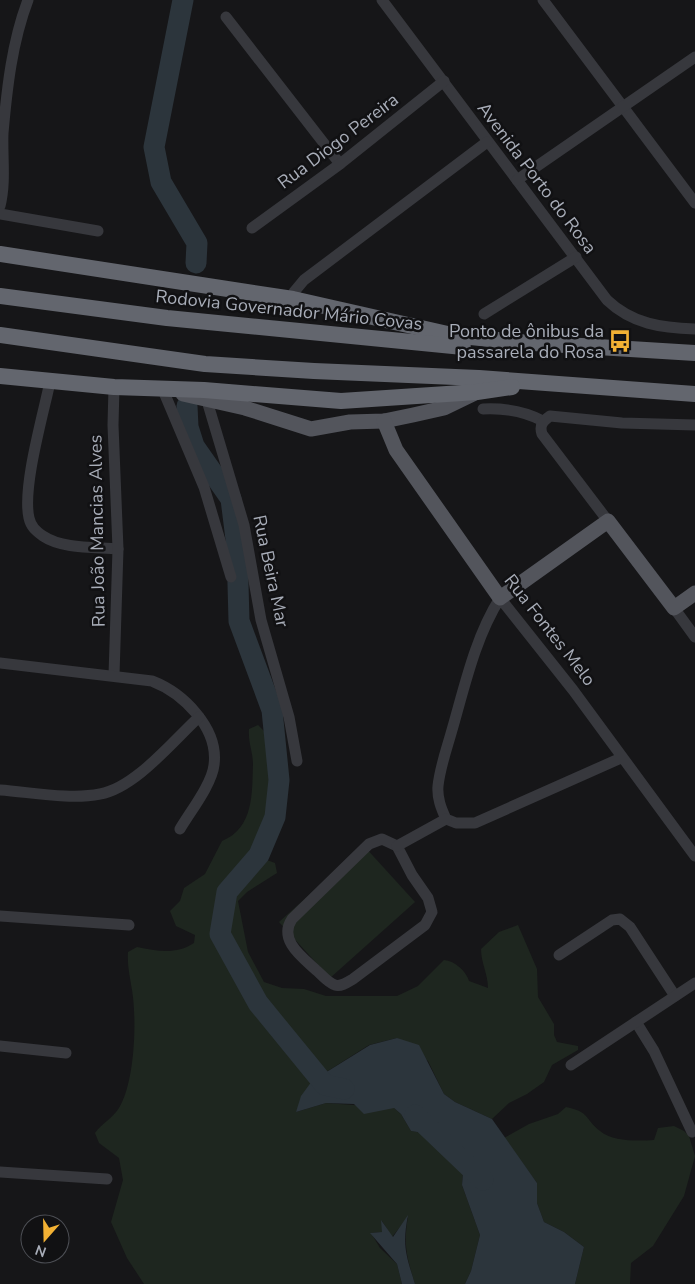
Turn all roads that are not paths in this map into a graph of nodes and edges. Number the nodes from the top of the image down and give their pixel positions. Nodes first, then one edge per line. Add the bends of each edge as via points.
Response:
1 (28, 0) edge
2 (382, 0) edge
3 (543, 0) edge
4 (226, 18) dead end
5 (695, 57) edge
6 (444, 81) junction
7 (624, 107) junction
8 (487, 142) junction
9 (340, 164) junction
10 (517, 180) junction
11 (695, 203) edge
12 (0, 206) edge
13 (0, 214) edge
14 (252, 228) dead end
15 (98, 231) dead end
16 (0, 254) edge
17 (576, 257) junction
18 (0, 296) edge
19 (293, 299) junction
20 (484, 314) dead end
21 (695, 330) edge
22 (0, 335) edge
23 (695, 353) edge
24 (695, 362) edge
25 (0, 376) edge
26 (50, 382) junction
27 (544, 382) junction
28 (114, 387) junction
29 (187, 392) junction
30 (477, 392) junction
31 (695, 394) edge
32 (482, 409) dead end
33 (384, 421) junction
34 (543, 421) junction
35 (694, 426) edge
36 (608, 521) junction
37 (118, 549) junction
38 (231, 577) dead end
39 (695, 593) edge
40 (500, 598) junction
41 (674, 608) junction
42 (695, 638) edge
43 (0, 663) edge
44 (114, 675) junction
45 (199, 717) junction
46 (622, 758) junction
47 (297, 761) dead end
48 (0, 790) edge
49 (446, 819) junction
50 (180, 829) dead end
51 (397, 846) junction
52 (695, 856) edge
53 (0, 916) edge
54 (129, 925) dead end
55 (559, 955) dead end
56 (695, 983) edge
57 (675, 996) junction
58 (636, 1022) junction
59 (0, 1046) edge
60 (66, 1052) dead end
61 (571, 1065) dead end
62 (692, 1132) dead end
63 (0, 1172) edge
64 (107, 1179) dead end

1 - 12 street via 19,22 10,64
2 - 6 street, Avenida Porto do Rosa
3 - 7 street
4 - 9 street
5 - 7 street
6 - 8 street, Avenida Porto do Rosa
6 - 9 street, Rua Diogo Pereira
7 - 10 street
7 - 11 street
8 - 10 street, Avenida Porto do Rosa
8 - 19 street via 304,280 294,292
9 - 14 street, Rua Diogo Pereira
10 - 17 street, Avenida Porto do Rosa
13 - 15 street
16 - 19 highway
17 - 20 street
17 - 21 street, Avenida Porto do Rosa via 607,300 621,313 644,324
18 - 24 highway, Rodovia Governador Mário Covas via 318,334 499,350
19 - 23 highway via 459,336
22 - 27 highway via 206,364
25 - 26 highway
26 - 28 highway
26 - 37 street via 29,483 29,517 33,529 44,538 62,543
27 - 30 highway
27 - 31 highway
28 - 29 highway
28 - 37 street, Rua João Mancias Alves
29 - 30 highway via 341,400
29 - 33 main road via 311,429 350,422
29 - 38 street via 204,487
29 - 47 street, Rua Beira Mar via 240,510 261,620 289,716
30 - 33 main road via 444,408
32 - 34 street via 499,408
33 - 40 main road, Rua Fontes Melo via 396,450
34 - 35 street via 550,416
34 - 36 street via 542,434
36 - 40 main road
36 - 41 main road
37 - 44 street, Rua João Mancias Alves
39 - 41 main road
40 - 46 street, Rua Fontes Melo via 574,690
40 - 49 street via 488,618 468,672 442,769 438,787
41 - 42 street
43 - 44 street
44 - 45 street via 164,686 182,698
45 - 48 street via 138,774 101,794 83,796
45 - 50 street via 208,732 214,764 211,777
46 - 49 street via 475,822 456,823
46 - 52 street, Rua Fontes Melo
49 - 51 street
51 - 51 street via 432,906 428,920 353,979 341,985 332,984 298,953 287,936 287,926 369,844 382,840
53 - 54 street
55 - 57 street via 612,920 620,919 630,927
56 - 57 street
57 - 58 street
58 - 61 street
58 - 62 street via 654,1051
59 - 60 street
63 - 64 street

